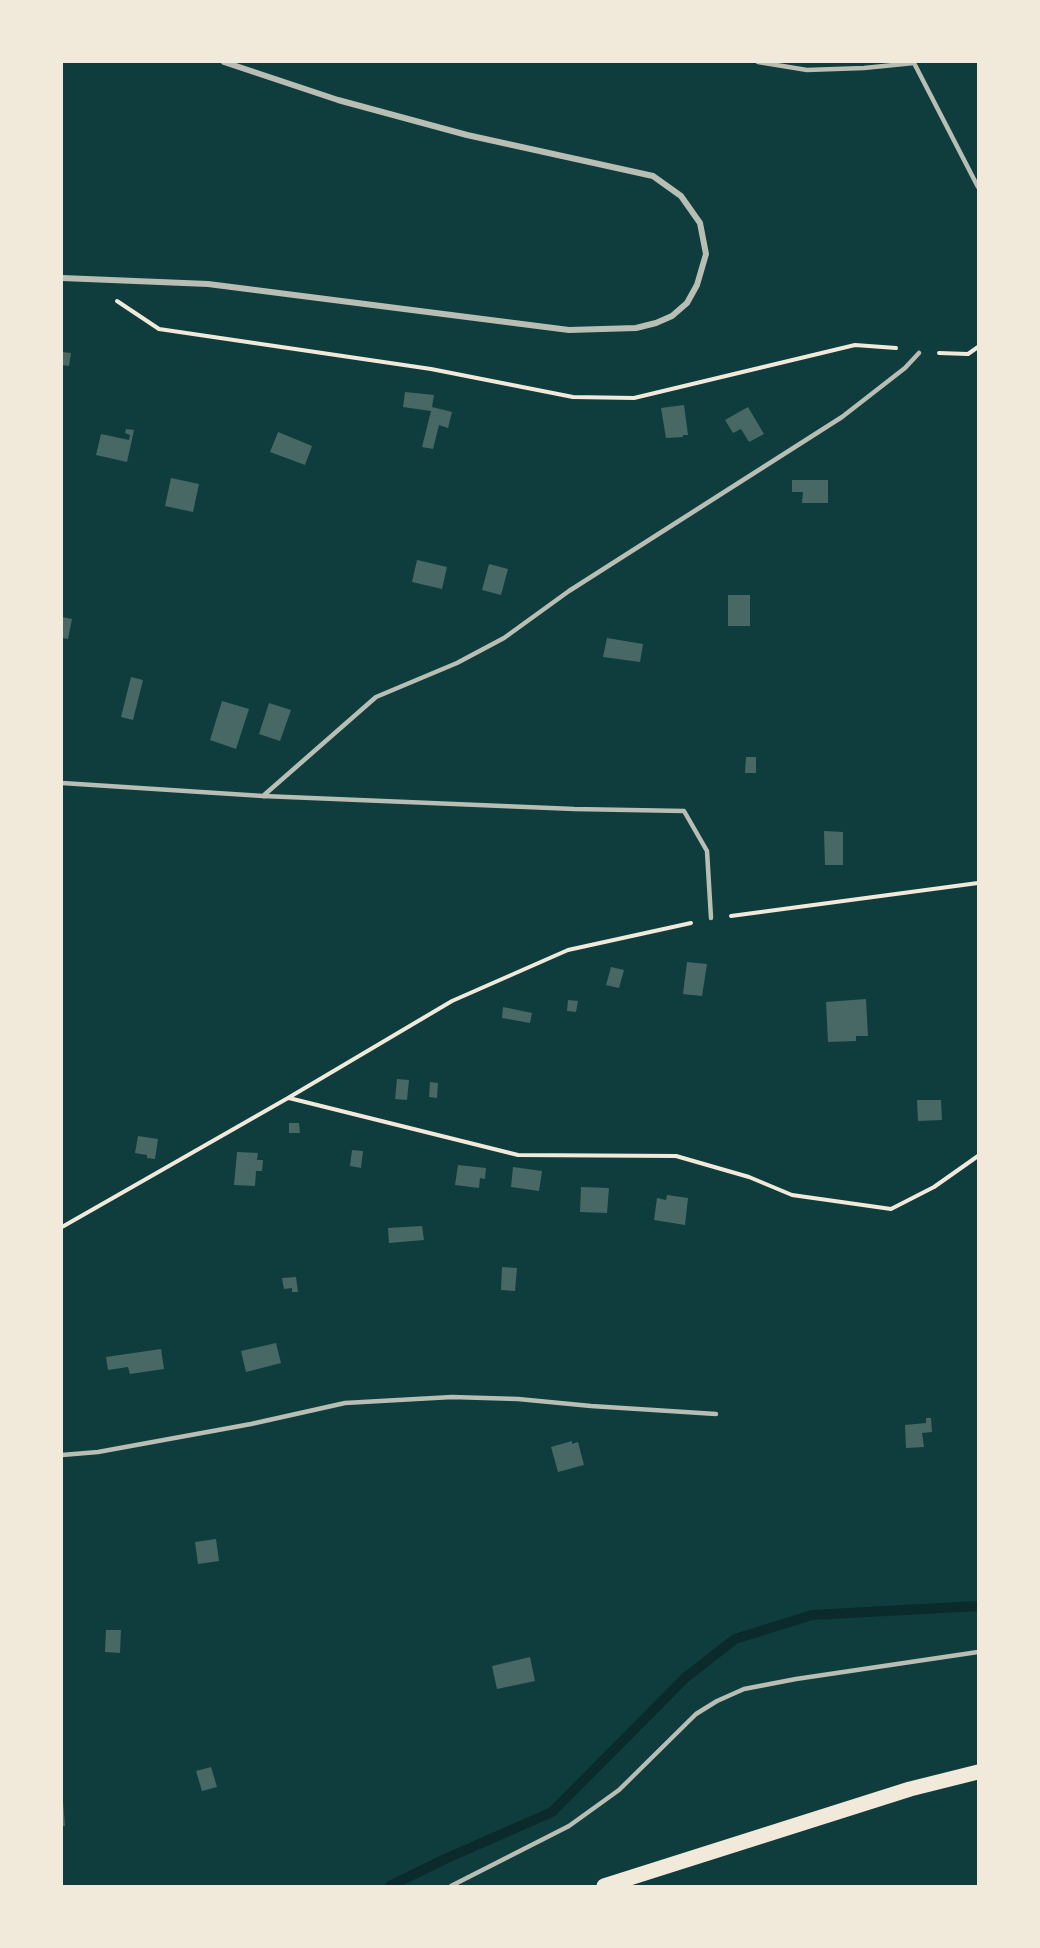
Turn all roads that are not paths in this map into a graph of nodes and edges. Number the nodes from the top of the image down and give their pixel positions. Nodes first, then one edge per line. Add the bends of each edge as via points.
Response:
1 (224, 62) edge
2 (758, 62) edge
3 (978, 187) edge
4 (62, 278) edge
5 (920, 353) road end
6 (62, 783) edge
7 (263, 796) junction
8 (711, 918) road end
9 (716, 1414) dead end
10 (62, 1455) edge
11 (978, 1652) edge
12 (978, 1772) edge
13 (452, 1887) edge
14 (604, 1887) edge

1 - 4 street via 338,100 467,135 653,176 681,196 700,223 706,254 697,285 687,303 656,323 636,328 569,330 208,284
2 - 3 lane via 807,69 914,63
5 - 7 lane via 842,417 569,591 504,638 457,663 376,697
6 - 7 lane
7 - 8 lane via 684,811 707,851
9 - 10 lane via 452,1397 345,1403 99,1452
11 - 13 lane via 754,1687 717,1701 696,1714 619,1790 570,1826
12 - 14 main road via 910,1789

